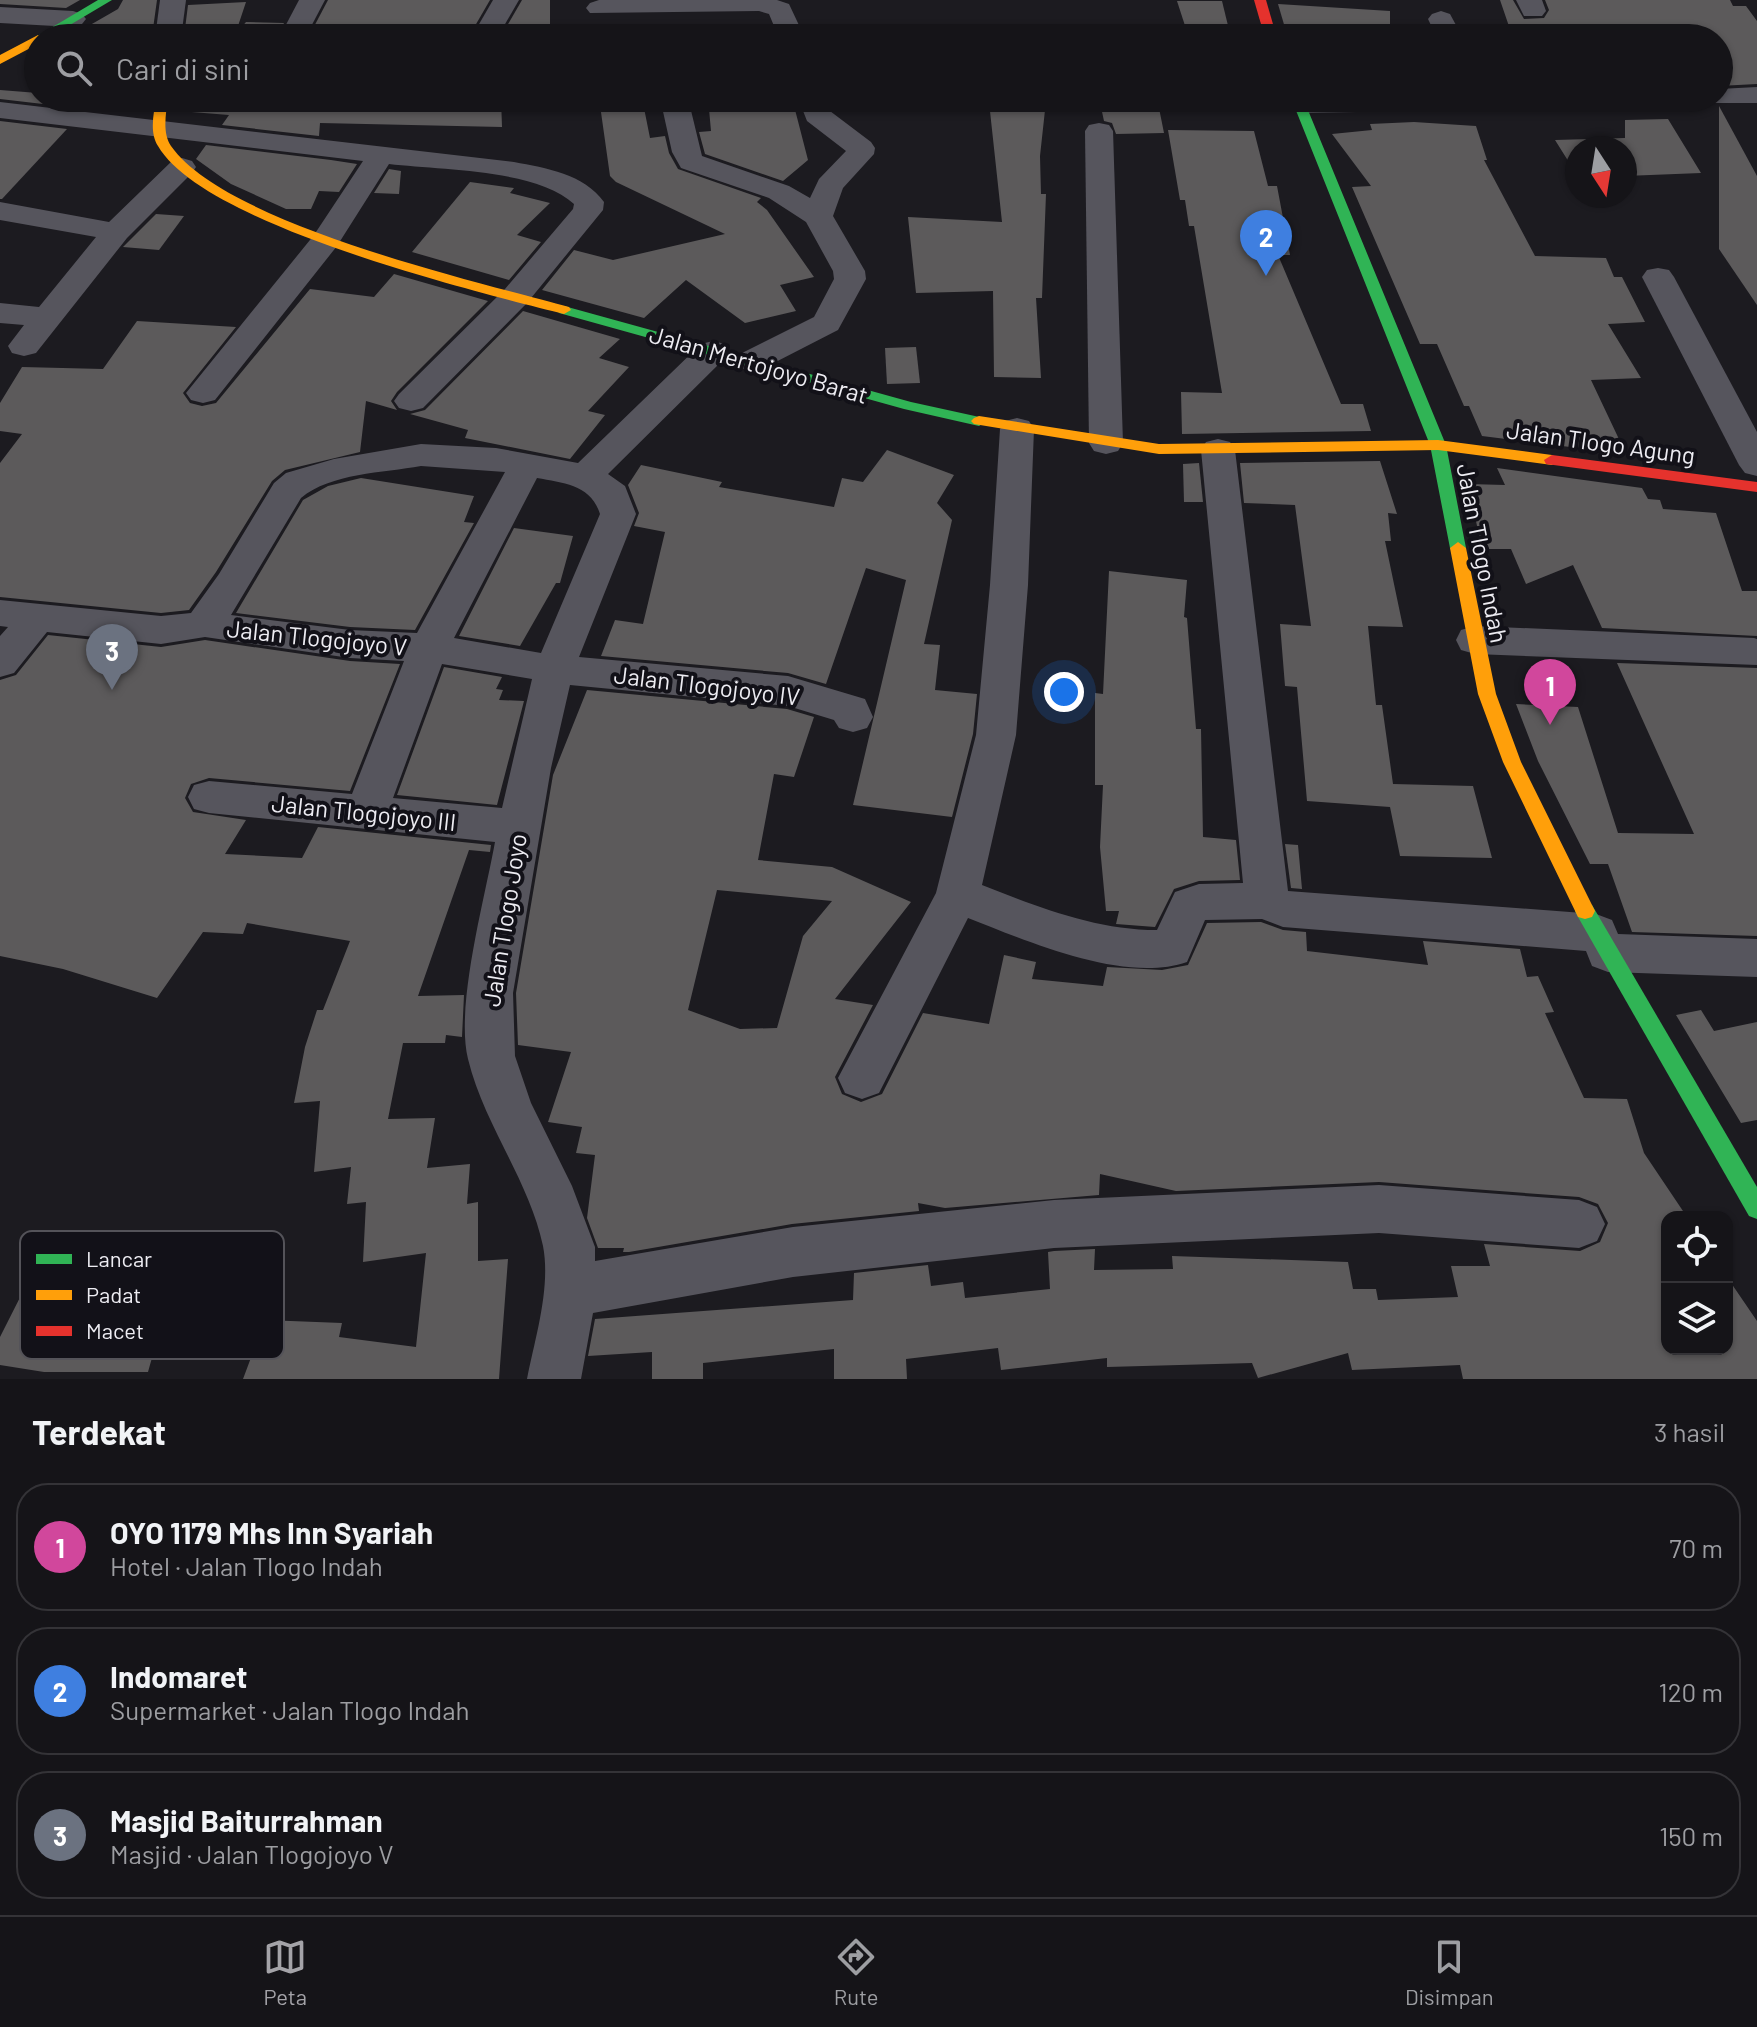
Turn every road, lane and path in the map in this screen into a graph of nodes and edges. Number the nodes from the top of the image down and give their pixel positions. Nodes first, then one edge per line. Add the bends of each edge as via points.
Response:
1 (106, 0) edge
2 (173, 0) edge
3 (312, 0) edge
4 (506, 0) edge
5 (1260, 0) edge
6 (599, 8) dead end
7 (0, 15) edge
8 (73, 19) junction
9 (64, 24) edge
10 (170, 24) edge
11 (299, 24) edge
12 (492, 24) edge
13 (786, 24) edge
14 (1267, 24) edge
15 (24, 46) edge
16 (0, 60) edge
17 (0, 110) edge
18 (160, 112) edge
19 (678, 112) edge
20 (816, 112) edge
21 (1303, 112) edge
22 (159, 126) junction
23 (1099, 131) dead end
24 (382, 153) junction
25 (182, 167) junction
26 (829, 185) junction
27 (779, 192) junction
28 (0, 211) edge
29 (818, 216) junction
30 (116, 232) junction
31 (326, 240) junction
32 (1658, 277) dead end
33 (516, 296) junction
34 (0, 313) edge
35 (48, 317) junction
36 (24, 346) dead end
37 (713, 351) junction
38 (752, 361) junction
39 (203, 393) dead end
40 (411, 401) dead end
41 (1017, 429) junction
42 (1106, 443) junction
43 (1438, 445) junction
44 (1218, 450) junction
45 (527, 464) junction
46 (1757, 465) edge
47 (586, 476) junction
48 (1757, 487) edge
49 (18, 616) edge
50 (206, 622) junction
51 (1475, 640) junction
52 (429, 648) junction
53 (1754, 652) dead end
54 (0, 663) edge
55 (554, 669) junction
56 (853, 717) dead end
57 (209, 797) dead end
58 (366, 812) junction
59 (519, 827) junction
60 (958, 894) junction
61 (1267, 901) junction
62 (1602, 943) junction
63 (1757, 958) edge
64 (862, 1078) dead end
65 (1757, 1208) edge
66 (1579, 1224) dead end
67 (570, 1291) junction
68 (554, 1379) edge

1 - 8 street
2 - 10 street
3 - 11 street
4 - 12 street
5 - 14 street
6 - 13 street via 657,17 772,5 780,9
7 - 8 street
8 - 9 street
15 - 16 street
17 - 22 street
18 - 22 street
19 - 27 street via 691,162
20 - 26 street via 861,148
21 - 43 street, Jalan Tlogo Indah
22 - 24 street
22 - 25 street, Jalan Mertojoyo Barat via 164,146
23 - 42 street
24 - 31 street
24 - 33 street via 507,170 585,196 588,210
25 - 30 street
25 - 31 street, Jalan Mertojoyo Barat via 218,194
26 - 27 street
26 - 29 street
27 - 29 street
28 - 30 street
29 - 38 street via 850,279 827,323
30 - 35 street
31 - 33 street, Jalan Mertojoyo Barat
31 - 39 street
32 - 46 street
33 - 37 street, Jalan Mertojoyo Barat
33 - 40 street
34 - 35 street
35 - 36 street
37 - 38 street, Jalan Mertojoyo Barat
37 - 47 street
38 - 41 street, Jalan Mertojoyo Barat via 909,406
41 - 42 street, Jalan Mertojoyo Barat
41 - 60 street via 996,735
42 - 44 street, Jalan Mertojoyo Barat
43 - 44 street, Jalan Mertojoyo Barat
43 - 48 street, Jalan Tlogo Agung
43 - 51 street, Jalan Tlogo Indah
44 - 61 street
45 - 47 street
45 - 50 street via 421,455 299,481 287,491
45 - 52 street, Jalan Tlogojoyo V
47 - 55 street, Jalan Tlogo Joyo via 612,494 618,514
49 - 50 street via 161,630
49 - 54 street
50 - 52 street, Jalan Tlogojoyo V via 350,644
51 - 53 street
51 - 62 street, Jalan Tlogo Indah via 1487,694 1512,762
52 - 55 street, Jalan Tlogojoyo V
52 - 58 street
55 - 56 street, Jalan Tlogojoyo IV via 788,691 851,710
55 - 59 street, Jalan Tlogo Joyo
57 - 58 street, Jalan Tlogojoyo III
58 - 59 street, Jalan Tlogojoyo III
59 - 67 street, Jalan Tlogo Joyo via 490,993 491,1056 508,1107 560,1218 569,1247
60 - 61 street via 1048,930 1153,950 1171,949 1191,905
60 - 64 street
61 - 62 street via 1283,909
62 - 63 street
62 - 65 street, Jalan Tlogo Indah
66 - 67 street via 1379,1209 1054,1224 793,1252
67 - 68 street, Jalan Tlogo Joyo

